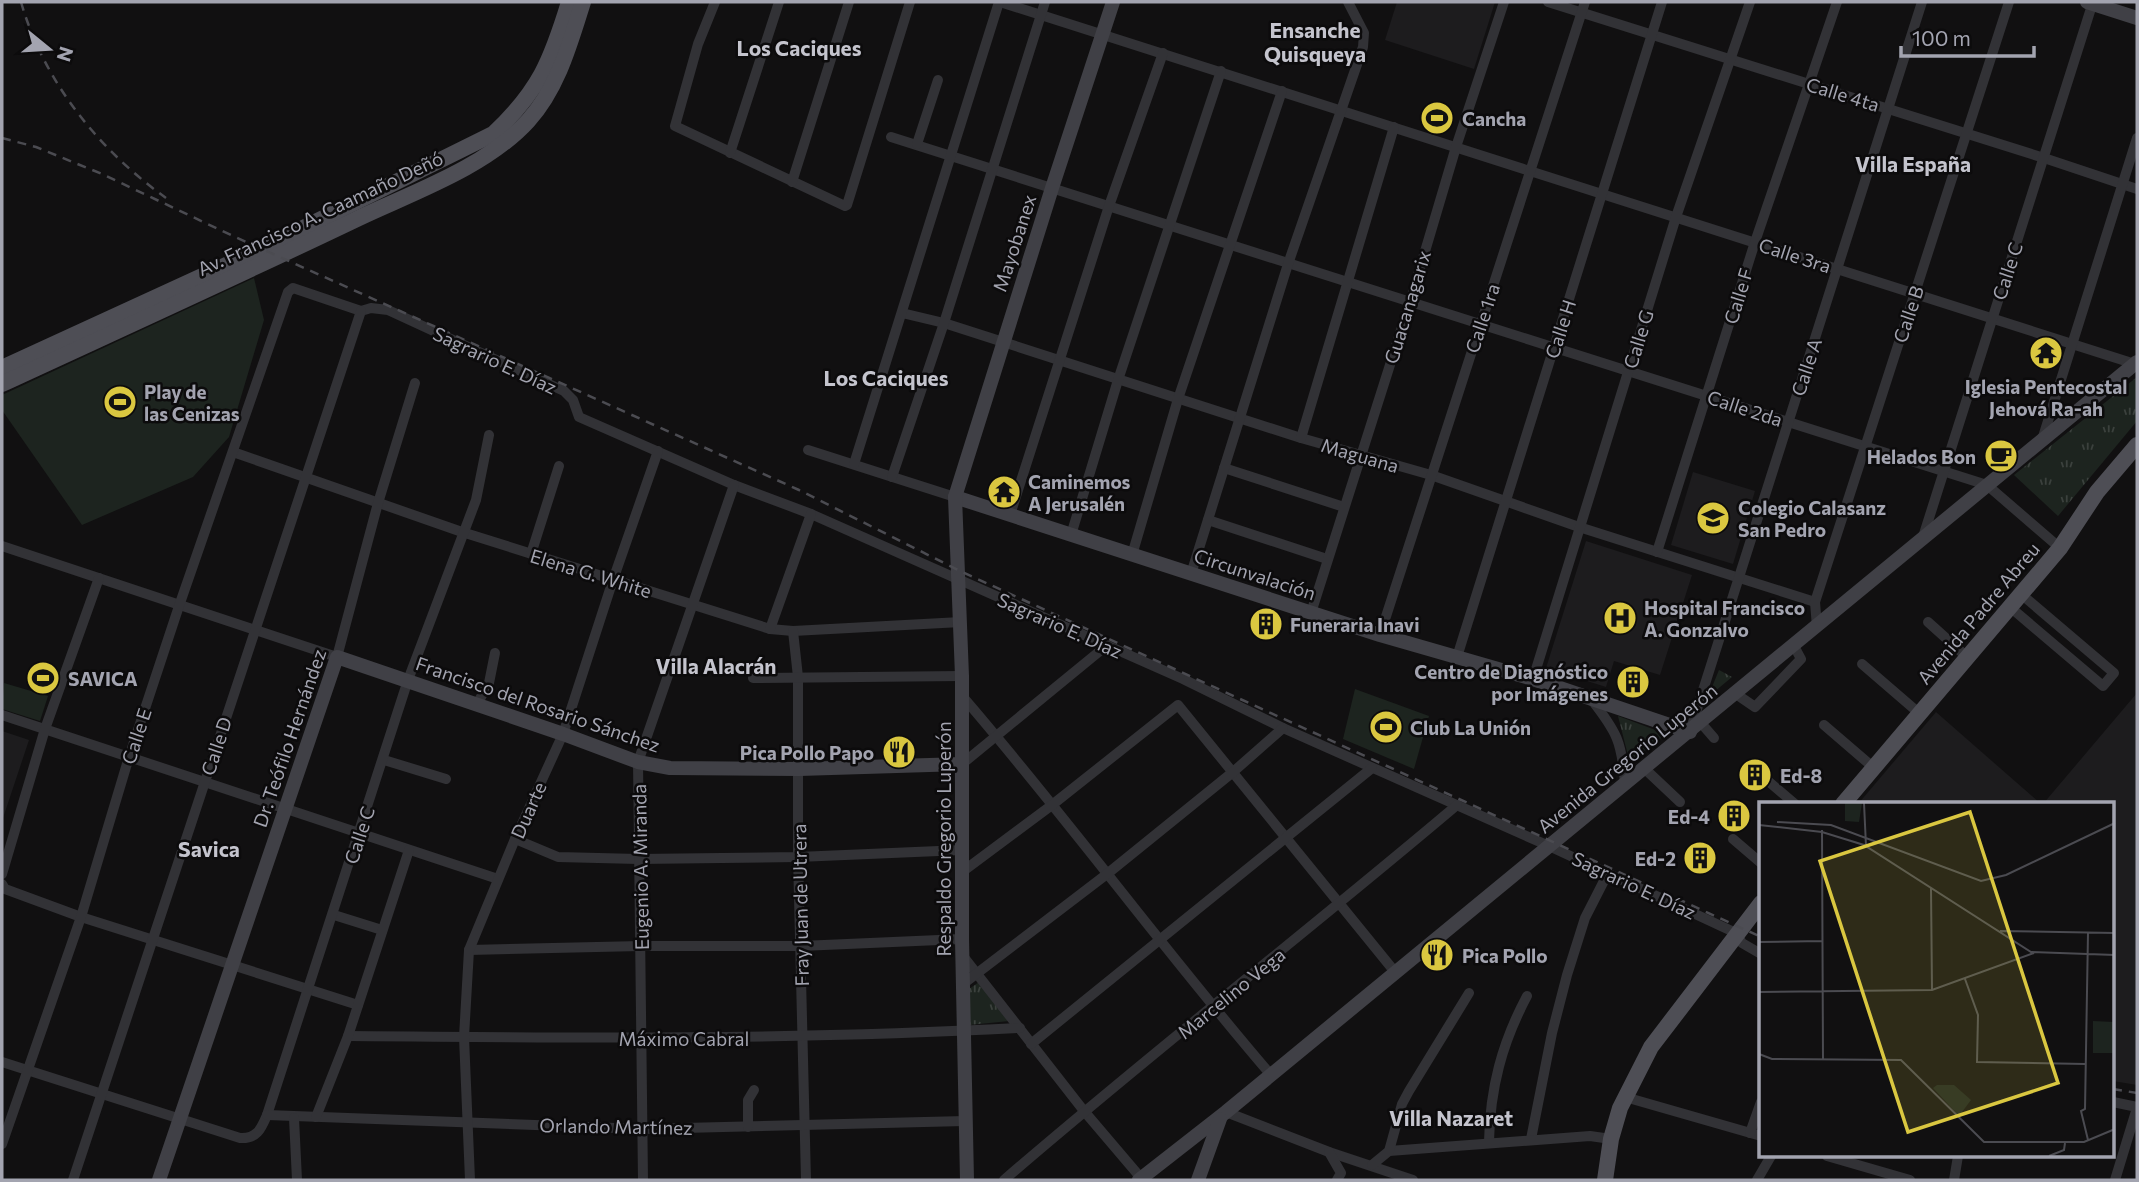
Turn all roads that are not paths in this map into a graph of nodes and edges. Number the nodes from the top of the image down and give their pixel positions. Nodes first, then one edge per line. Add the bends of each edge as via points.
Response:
1 (569, 2) edge
2 (583, 2) edge
3 (715, 2) edge
4 (779, 2) edge
5 (849, 2) edge
6 (910, 2) edge
7 (1000, 2) edge
8 (1045, 2) edge
9 (1113, 2) edge
10 (1348, 2) edge
11 (1504, 2) edge
12 (1548, 2) edge
13 (1662, 2) edge
14 (1750, 2) edge
15 (1837, 2) edge
16 (1922, 2) edge
17 (2009, 2) edge
18 (2091, 2) edge
19 (1583, 7) edge
20 (1041, 15) junction
21 (2137, 18) edge
22 (1103, 33) junction
23 (1651, 34) junction
24 (1163, 53) junction
25 (1731, 59) junction
26 (1221, 71) junction
27 (938, 80) dead end
28 (1810, 84) junction
29 (1282, 91) junction
30 (1888, 109) junction
31 (1341, 110) junction
32 (1394, 127) junction
33 (1967, 133) junction
34 (891, 137) dead end
35 (2137, 138) edge
36 (916, 144) junction
37 (1456, 147) junction
38 (730, 153) junction
39 (951, 155) junction
40 (2043, 158) junction
41 (993, 168) junction
42 (1530, 170) junction
43 (792, 182) junction
44 (2122, 185) junction
45 (1052, 188) junction
46 (2137, 189) edge
47 (1603, 194) junction
48 (1109, 206) junction
49 (1676, 217) junction
50 (1170, 225) junction
51 (1755, 242) junction
52 (1229, 244) junction
53 (1288, 264) junction
54 (1837, 269) junction
55 (1348, 282) junction
56 (289, 290) joint
57 (1915, 293) junction
58 (1410, 302) junction
59 (361, 311) junction
60 (902, 313) junction
61 (1992, 318) junction
62 (944, 323) junction
63 (1480, 324) junction
64 (1003, 342) junction
65 (2072, 344) junction
66 (1554, 348) junction
67 (1059, 361) junction
68 (2136, 363) edge
69 (2, 368) edge
70 (1629, 371) junction
71 (1118, 380) junction
72 (415, 383) dead end
73 (2, 384) edge
74 (1707, 396) junction
75 (1178, 399) junction
76 (1240, 418) junction
77 (1788, 422) junction
78 (489, 435) dead end
79 (1301, 438) junction
80 (2042, 439) junction
81 (2137, 444) edge
82 (1866, 446) junction
83 (808, 450) dead end
84 (658, 451) junction
85 (233, 452) junction
86 (1361, 455) junction
87 (854, 464) junction
88 (559, 466) dead end
89 (1224, 468) junction
90 (1944, 471) junction
91 (1431, 475) junction
92 (305, 476) junction
93 (892, 477) junction
94 (734, 485) junction
95 (1987, 485) junction
96 (955, 497) junction
97 (1505, 502) junction
98 (378, 503) junction
99 (1344, 507) junction
100 (811, 514) junction
101 (1010, 515) junction
102 (1208, 520) junction
103 (1579, 527) junction
104 (462, 532) junction
105 (1070, 535) junction
106 (1922, 541) junction
107 (2, 546) edge
108 (2060, 548) junction
109 (1657, 552) junction
110 (531, 554) junction
111 (1132, 555) junction
112 (1327, 559) junction
113 (1191, 574) junction
114 (99, 578) junction
115 (1739, 579) junction
116 (613, 580) junction
117 (960, 581) junction
118 (2016, 601) junction
119 (1815, 602) junction
120 (692, 604) junction
121 (179, 606) junction
122 (1311, 613) junction
123 (961, 622) junction
124 (1928, 622) dead end
125 (1817, 627) junction
126 (770, 629) junction
127 (255, 630) junction
128 (793, 631) junction
129 (1380, 635) junction
130 (1106, 646) junction
131 (1794, 646) junction
132 (495, 653) dead end
133 (337, 657) junction
134 (1457, 657) junction
135 (1968, 658) junction
136 (1862, 664) dead end
137 (962, 676) junction
138 (798, 677) junction
139 (753, 678) dead end
140 (1533, 679) junction
141 (408, 680) junction
142 (1736, 694) junction
143 (963, 697) junction
144 (1590, 698) junction
145 (477, 704) junction
146 (1920, 714) junction
147 (2, 715) edge
148 (1824, 725) dead end
149 (1696, 727) junction
150 (1283, 728) junction
151 (45, 729) junction
152 (563, 734) junction
153 (996, 735) junction
154 (1714, 738) dead end
155 (129, 757) junction
156 (384, 760) junction
157 (638, 762) junction
158 (962, 764) junction
159 (1372, 768) junction
160 (1874, 768) junction
161 (799, 769) junction
162 (1645, 769) junction
163 (1233, 772) junction
164 (446, 779) dead end
165 (1768, 781) dead end
166 (204, 782) junction
167 (1625, 784) junction
168 (1680, 802) dead end
169 (1793, 802) edge
170 (1845, 802) edge
171 (1052, 805) junction
172 (1457, 806) junction
173 (285, 809) junction
174 (359, 833) junction
175 (1287, 838) junction
176 (515, 839) junction
177 (1732, 839) dead end
178 (1549, 846) junction
179 (410, 850) junction
180 (962, 850) junction
181 (797, 857) junction
182 (638, 859) junction
183 (1759, 861) edge
184 (962, 872) junction
185 (1608, 873) junction
186 (2, 874) edge
187 (1107, 874) junction
188 (498, 879) junction
189 (2, 884) edge
190 (1339, 905) junction
191 (1759, 905) edge
192 (334, 915) junction
193 (81, 917) junction
194 (382, 930) junction
195 (1736, 933) junction
196 (961, 939) junction
197 (153, 940) junction
198 (1159, 941) junction
199 (641, 946) junction
200 (801, 946) junction
201 (469, 950) junction
202 (1759, 953) edge
203 (963, 956) junction
204 (232, 965) junction
205 (1395, 972) junction
206 (977, 974) junction
207 (963, 984) junction
208 (307, 990) junction
209 (1469, 993) dead end
210 (1527, 996) dead end
211 (358, 1005) junction
212 (1213, 1008) junction
213 (1020, 1028) junction
214 (963, 1031) junction
215 (348, 1036) junction
216 (464, 1037) junction
217 (802, 1037) junction
218 (642, 1039) junction
219 (1031, 1044) junction
220 (2, 1062) edge
221 (28, 1070) junction
222 (1271, 1075) junction
223 (754, 1090) dead end
224 (102, 1094) junction
225 (1625, 1097) junction
226 (2114, 1102) edge
227 (2137, 1107) edge
228 (1759, 1108) edge
229 (1084, 1111) junction
230 (267, 1115) junction
231 (1223, 1115) junction
232 (294, 1118) junction
233 (316, 1118) junction
234 (180, 1119) junction
235 (965, 1121) junction
236 (468, 1123) junction
237 (804, 1126) junction
238 (748, 1127) junction
239 (642, 1129) junction
240 (1750, 1133) junction
241 (1759, 1135) edge
242 (1531, 1139) junction
243 (1611, 1139) junction
244 (1489, 1142) junction
245 (2, 1144) edge
246 (1389, 1151) junction
247 (1329, 1152) junction
248 (1770, 1158) edge
249 (1834, 1158) edge
250 (1875, 1158) edge
251 (1958, 1158) edge
252 (1372, 1165) junction
253 (1872, 1169) junction
254 (1341, 1178) edge
255 (1140, 1179) edge
256 (73, 1180) edge
257 (159, 1180) edge
258 (297, 1180) edge
259 (470, 1180) edge
260 (643, 1180) edge
261 (806, 1180) edge
262 (967, 1180) edge
263 (1003, 1180) edge
264 (1198, 1180) edge
265 (1413, 1180) edge
266 (1605, 1180) edge
267 (1757, 1180) edge
268 (1910, 1180) edge
269 (1954, 1180) edge
270 (2115, 1180) edge

1 - 69 main road, Av. Francisco A. Caamaño Deñó via 540,80 518,111 493,134 261,249
2 - 73 main road, Av. Francisco A. Caamaño Deñó via 553,87 528,121 472,164
3 - 38 street via 674,124
4 - 38 street
5 - 43 street
6 - 43 street via 847,205
7 - 20 street, Calle 3ra
7 - 39 street
8 - 20 street
9 - 22 street, Mayobanex
10 - 31 street via 1364,39
11 - 37 street, Guacanagarix
12 - 19 street, Calle 4ta
13 - 23 street, Calle H
14 - 25 street, Calle G
15 - 28 street, Calle F
16 - 30 street, Calle A
17 - 33 street, Calle B
18 - 21 street
18 - 40 street, Calle C
19 - 23 street, Calle 4ta
19 - 42 street, Calle 1ra
20 - 22 street, Calle 3ra
20 - 41 street
22 - 24 street, Calle 3ra
22 - 45 street, Mayobanex
23 - 25 street, Calle 4ta
23 - 47 street, Calle H
24 - 26 street, Calle 3ra
24 - 48 street
25 - 28 street, Calle 4ta
25 - 49 street, Calle G
26 - 29 street, Calle 3ra
26 - 50 street
27 - 36 street
28 - 30 street, Calle 4ta
28 - 51 street, Calle F
29 - 31 street, Calle 3ra
29 - 52 street
30 - 33 street, Calle 4ta
30 - 54 street, Calle A
31 - 32 street, Calle 3ra
31 - 53 street
32 - 37 street, Calle 3ra
32 - 55 street
33 - 40 street, Calle 4ta
33 - 57 street, Calle B
34 - 36 street, Calle 2da
35 - 44 street
36 - 39 street, Calle 2da
37 - 42 street, Calle 3ra
37 - 58 street, Guacanagarix
38 - 43 street
39 - 41 street, Calle 2da
39 - 60 street
40 - 44 street, Calle 4ta
40 - 61 street, Calle C
41 - 45 street, Calle 2da
41 - 62 street
42 - 47 street, Calle 3ra
42 - 63 street, Calle 1ra
44 - 46 street, Calle 4ta
44 - 65 street
45 - 48 street, Calle 2da
45 - 64 street, Mayobanex
47 - 49 street, Calle 3ra
47 - 66 street, Calle H
48 - 50 street, Calle 2da
48 - 67 street
49 - 51 street, Calle 3ra
49 - 70 street, Calle G
50 - 52 street, Calle 2da
50 - 71 street
51 - 54 street, Calle 3ra
51 - 74 street, Calle F
52 - 53 street, Calle 2da
52 - 75 street
53 - 55 street, Calle 2da
53 - 76 street
54 - 57 street, Calle 3ra
54 - 77 street, Calle A
55 - 58 street, Calle 2da
55 - 79 street
56 - 59 street, Sagrario E. Díaz
56 - 85 street, Calle E
57 - 61 street, Calle 3ra
57 - 82 street, Calle B
58 - 63 street, Calle 2da
58 - 86 street, Guacanagarix
59 - 84 street, Sagrario E. Díaz via 387,310 564,391 579,417
59 - 92 street, Calle D
60 - 62 street, Maguana
60 - 87 street
61 - 65 street, Calle 3ra
61 - 90 street, Calle C
62 - 64 street, Maguana
62 - 93 street
63 - 66 street, Calle 2da
63 - 91 street, Calle 1ra
64 - 67 street, Maguana
64 - 96 street, Mayobanex
65 - 68 street, Calle 3ra
65 - 80 street
66 - 70 street, Calle 2da
66 - 97 street, Calle H
67 - 71 street, Maguana
67 - 101 street
68 - 80 street, Avenida Gregorio Luperón
70 - 74 street, Calle 2da
70 - 103 street, Calle G
71 - 75 street, Maguana
71 - 105 street
72 - 98 street, Dr. Teófilo Hernández
74 - 77 street, Calle 2da
74 - 109 street, Calle F
75 - 76 street, Maguana
75 - 111 street
76 - 79 street, Maguana
76 - 89 street
77 - 82 street, Calle 2da
77 - 115 street, Calle A
78 - 104 street, Calle C via 476,500
79 - 86 street, Maguana
80 - 95 street, Avenida Gregorio Luperón
81 - 108 main road, Avenida Padre Abreu via 2097,492
82 - 90 street, Calle 2da
82 - 119 street, Calle B
83 - 87 street, Circunvalación
84 - 94 street, Sagrario E. Díaz
84 - 116 street, Duarte
85 - 92 street, Elena G. White
85 - 121 street, Calle E
86 - 91 street, Maguana
86 - 99 street, Guacanagarix
87 - 93 street, Circunvalación
88 - 110 street
89 - 99 street
89 - 102 street
90 - 95 street, Calle 2da
90 - 106 street, Calle C
91 - 97 street, Maguana
91 - 129 street, Calle 1ra
92 - 98 street, Elena G. White
92 - 127 street, Calle D
93 - 96 street, Circunvalación
94 - 100 street, Sagrario E. Díaz
94 - 120 street, Eugenio A. Miranda
95 - 106 street, Avenida Gregorio Luperón
95 - 108 street, Calle 2da
96 - 101 street, Circunvalación
96 - 117 street, Respaldo Gregorio Luperón
97 - 103 street, Maguana
97 - 134 street, Calle H
98 - 104 street, Elena G. White
98 - 133 street, Dr. Teófilo Hernández
99 - 112 street, Guacanagarix
100 - 117 street, Sagrario E. Díaz
100 - 126 street
101 - 105 street, Circunvalación
102 - 112 street
102 - 113 street
103 - 109 street, Maguana
103 - 140 street, Calle G
104 - 110 street, Elena G. White
104 - 141 street, Calle C
105 - 111 street, Circunvalación
106 - 125 street, Avenida Gregorio Luperón
107 - 114 street, Francisco del Rosario Sánchez
108 - 118 main road, Avenida Padre Abreu
109 - 115 street, Maguana
110 - 116 street, Elena G. White
111 - 113 street, Circunvalación
112 - 122 street, Guacanagarix
113 - 122 street, Circunvalación
114 - 121 street, Francisco del Rosario Sánchez
114 - 151 street
115 - 119 street, Maguana
115 - 149 street, Calle A
116 - 120 street, Elena G. White
116 - 152 street, Duarte
117 - 123 street, Respaldo Gregorio Luperón
117 - 130 street, Sagrario E. Díaz
118 - 118 street via 2103,686 2114,673
118 - 135 main road, Avenida Padre Abreu
119 - 125 street, Calle B
120 - 126 street, Elena G. White
120 - 157 street, Eugenio A. Miranda
121 - 127 street, Francisco del Rosario Sánchez
121 - 155 street, Calle E
122 - 129 street, Circunvalación
123 - 128 street, Elena G. White
123 - 137 street, Respaldo Gregorio Luperón
124 - 135 street
125 - 131 street, Avenida Gregorio Luperón
126 - 128 street, Elena G. White
127 - 133 street, Francisco del Rosario Sánchez
127 - 166 street, Calle D
128 - 138 street, Fray Juan de Utrera
129 - 134 street, Circunvalación
130 - 150 street, Sagrario E. Díaz
130 - 153 street
131 - 142 street, Avenida Gregorio Luperón
131 - 142 street via 1801,659 1755,707
132 - 145 street via 489,683
133 - 141 street, Francisco del Rosario Sánchez
133 - 173 street, Dr. Teófilo Hernández
134 - 140 street, Circunvalación
135 - 146 main road, Avenida Padre Abreu
136 - 146 street
137 - 138 street
137 - 143 street, Respaldo Gregorio Luperón
138 - 139 street
138 - 161 street, Fray Juan de Utrera
140 - 144 street, Circunvalación
141 - 145 street, Francisco del Rosario Sánchez
141 - 156 street, Calle C
142 - 149 street, Avenida Gregorio Luperón
143 - 153 street
143 - 158 street, Respaldo Gregorio Luperón
144 - 149 street, Circunvalación
144 - 167 street via 1619,740
145 - 152 street, Francisco del Rosario Sánchez
146 - 160 main road, Avenida Padre Abreu
147 - 151 street
148 - 160 street
149 - 154 street
149 - 162 street, Avenida Gregorio Luperón
150 - 159 street, Sagrario E. Díaz
150 - 163 street
151 - 155 street
151 - 186 street
152 - 157 street, Francisco del Rosario Sánchez
152 - 176 street, Duarte
153 - 158 street
153 - 171 street
155 - 166 street
155 - 193 street, Calle E
156 - 164 street
156 - 174 street, Calle C
157 - 161 street, Francisco del Rosario Sánchez via 670,768
157 - 182 street, Eugenio A. Miranda
158 - 161 street, Francisco del Rosario Sánchez
158 - 180 street, Respaldo Gregorio Luperón
159 - 172 street, Sagrario E. Díaz
159 - 175 street
160 - 170 main road, Avenida Padre Abreu
161 - 181 street, Fray Juan de Utrera
162 - 167 street, Avenida Gregorio Luperón
162 - 168 street
163 - 171 street via 1178,705
163 - 175 street
163 - 187 street
165 - 169 street
166 - 173 street
166 - 197 street, Calle D
167 - 178 street, Avenida Gregorio Luperón
171 - 184 street
171 - 187 street
172 - 178 street, Sagrario E. Díaz
172 - 190 street, Marcelino Vega
173 - 174 street
173 - 204 street, Dr. Teófilo Hernández
174 - 179 street
174 - 192 street, Calle C
175 - 190 street
175 - 198 street
176 - 182 street via 558,857
176 - 188 street, Duarte
177 - 183 street
178 - 185 street, Sagrario E. Díaz
178 - 205 street, Avenida Gregorio Luperón
179 - 188 street
179 - 194 street
180 - 181 street
180 - 184 street, Respaldo Gregorio Luperón
181 - 182 street
181 - 200 street, Fray Juan de Utrera
182 - 199 street, Eugenio A. Miranda
184 - 196 street, Respaldo Gregorio Luperón
185 - 195 street, Sagrario E. Díaz
185 - 242 street via 1586,918 1567,975
187 - 198 street
187 - 206 street
188 - 201 street, Duarte
189 - 193 street
190 - 205 street
190 - 212 street, Marcelino Vega
191 - 195 main road
192 - 194 street
192 - 208 street, Calle C
193 - 197 street
193 - 221 street, Calle E
194 - 211 street
195 - 202 street, Sagrario E. Díaz via 1742,943
195 - 225 main road via 1651,1047
196 - 200 street
196 - 203 street, Respaldo Gregorio Luperón
197 - 204 street
197 - 224 street, Calle D
198 - 212 street
198 - 219 street
199 - 200 street
199 - 201 street
199 - 218 street, Eugenio A. Miranda
200 - 217 street, Fray Juan de Utrera
201 - 216 street, Duarte
203 - 206 street
203 - 207 street, Respaldo Gregorio Luperón
204 - 208 street
204 - 234 street, Dr. Teófilo Hernández
205 - 222 street, Avenida Gregorio Luperón
206 - 207 street
206 - 213 street
207 - 214 street, Respaldo Gregorio Luperón
208 - 211 street
208 - 230 street, Calle C
209 - 246 street via 1405,1097
210 - 244 street via 1505,1041 1490,1113
211 - 215 street
212 - 222 street
212 - 229 street, Marcelino Vega
213 - 214 street, Máximo Cabral
213 - 219 street
214 - 217 street, Máximo Cabral
214 - 235 street, Respaldo Gregorio Luperón
215 - 216 street, Máximo Cabral
215 - 233 street
216 - 218 street, Máximo Cabral
216 - 236 street, Duarte
217 - 218 street, Máximo Cabral
217 - 237 street, Fray Juan de Utrera
218 - 239 street, Eugenio A. Miranda
219 - 229 street
220 - 221 street
221 - 224 street
221 - 245 street, Calle E
222 - 231 street, Avenida Gregorio Luperón
223 - 238 street via 748,1100
224 - 234 street
224 - 256 street, Calle D
225 - 240 street
225 - 243 main road
226 - 227 street
227 - 270 street
228 - 240 street
229 - 255 street
229 - 263 street, Marcelino Vega
230 - 232 street, Orlando Martínez
230 - 234 street, Calle C via 254,1136 240,1138
231 - 247 street
231 - 255 street, Avenida Gregorio Luperón
231 - 264 street
232 - 233 street, Orlando Martínez
232 - 258 street
233 - 236 street, Orlando Martínez
234 - 257 street, Dr. Teófilo Hernández
235 - 237 street, Orlando Martínez
235 - 262 street, Respaldo Gregorio Luperón
236 - 239 street, Orlando Martínez
236 - 259 street, Duarte
237 - 238 street, Orlando Martínez
237 - 261 street, Fray Juan de Utrera
238 - 239 street, Orlando Martínez
239 - 260 street, Eugenio A. Miranda
240 - 241 street
242 - 243 street
242 - 244 street
243 - 266 main road
244 - 246 street
246 - 252 street
247 - 252 street
247 - 254 street
248 - 267 street
249 - 253 street
250 - 253 street
251 - 269 street
252 - 265 street
253 - 268 street

